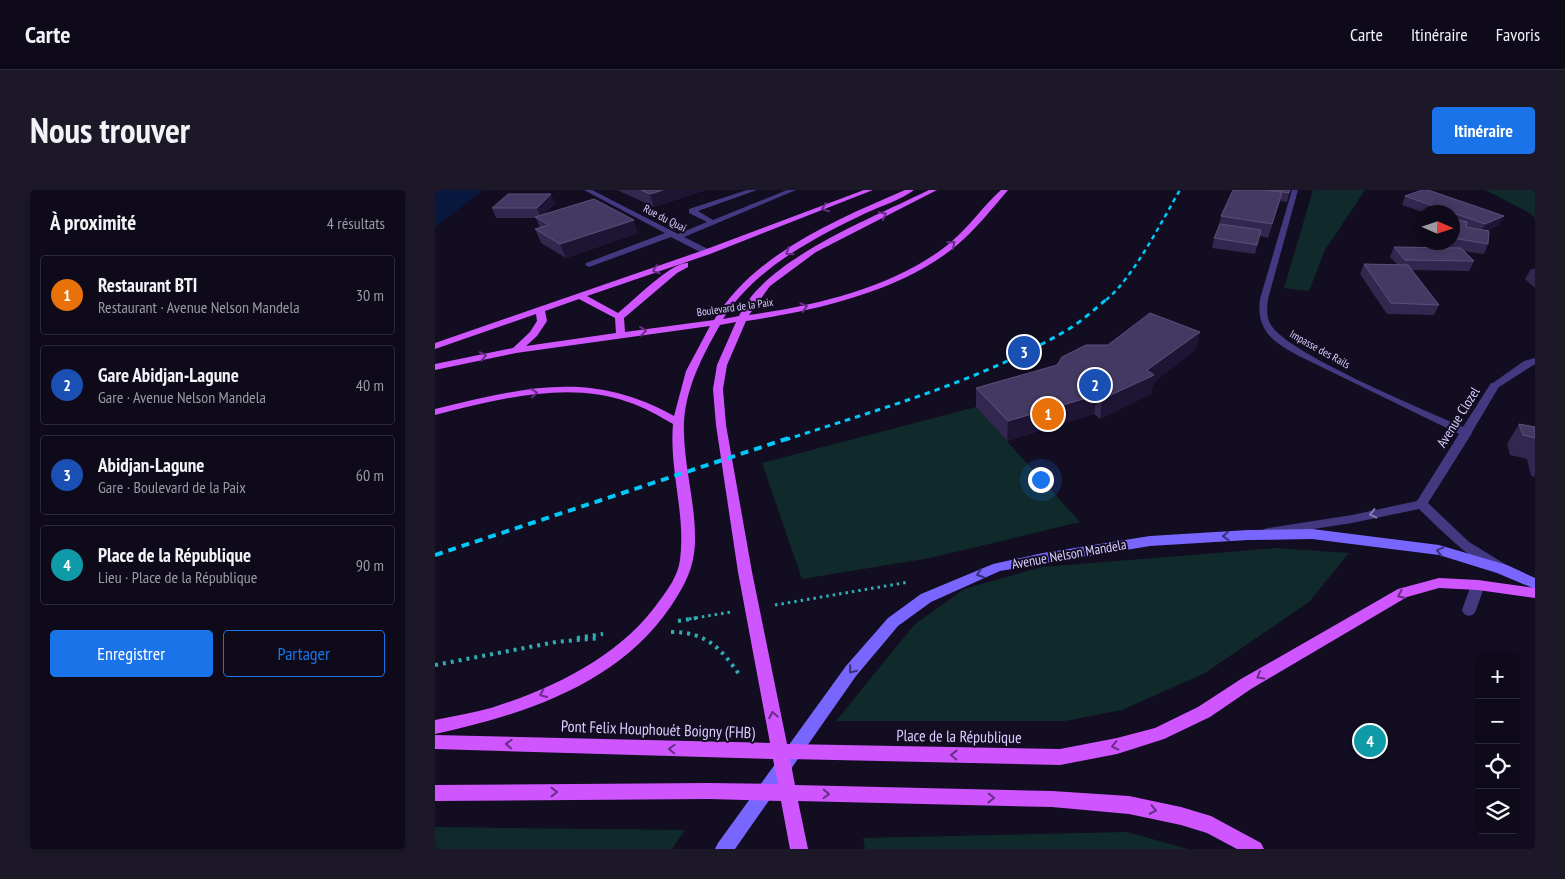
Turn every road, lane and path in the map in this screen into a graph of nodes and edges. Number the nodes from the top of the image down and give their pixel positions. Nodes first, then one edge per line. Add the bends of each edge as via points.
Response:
1 (587, 190) edge
2 (754, 190) edge
3 (793, 190) edge
4 (870, 190) edge
5 (911, 190) edge
6 (934, 190) edge
7 (1005, 190) edge
8 (1295, 190) edge
9 (712, 222) junction
10 (674, 235) junction
11 (707, 252) junction
12 (589, 266) dead end
13 (580, 296) junction
14 (539, 310) junction
15 (619, 317) junction
16 (621, 334) junction
17 (435, 346) edge
18 (516, 350) junction
19 (1535, 361) edge
20 (435, 367) edge
21 (435, 412) edge
22 (679, 429) junction
23 (1467, 432) junction
24 (1421, 504) junction
25 (1248, 535) junction
26 (1502, 569) junction
27 (910, 582) dead end
28 (1535, 584) edge
29 (1478, 585) junction
30 (1535, 593) edge
31 (772, 605) dead end
32 (1469, 610) dead end
33 (733, 612) dead end
34 (674, 622) dead end
35 (664, 633) dead end
36 (605, 636) dead end
37 (723, 651) dead end
38 (435, 665) edge
39 (435, 726) edge
40 (435, 742) edge
41 (879, 754) joint
42 (435, 793) edge
43 (724, 849) edge
44 (799, 849) edge
45 (1255, 849) edge

1 - 10 street, Rue du Quai
2 - 9 street via 692,211
3 - 9 street
4 -> 11 main road
5 -> 22 main road via 791,250 746,285 720,317 696,358 687,382
44 -> 6 main road via 745,572 721,425 718,389 721,365 745,313 767,284 813,250
16 -> 7 main road, Boulevard de la Paix via 762,316 846,296 892,279 954,244
8 - 23 street, Impasse des Rails via 1264,299 1262,315 1268,329 1300,353
9 - 10 street
10 - 11 street, Rue du Quai
10 - 12 street
11 -> 13 main road
11 - 15 main road via 674,271
13 - 14 main road
13 - 15 main road
14 - 17 main road
14 - 18 main road via 542,321 534,334
15 - 16 main road
16 - 18 main road, Boulevard de la Paix
20 -> 18 main road, Boulevard de la Paix
19 - 23 street, Avenue Clozel via 1495,385
21 -> 22 main road via 509,395 569,390 599,392 630,399
22 -> 39 main road via 688,506 687,559 682,576 666,604 642,632 586,672 488,716
23 - 24 street, Avenue Clozel
24 -> 25 street via 1352,519
24 - 26 street via 1464,545
26 -> 25 main road, Avenue Nelson Mandela via 1439,550 1366,540 1312,534
25 -> 43 main road, Avenue Nelson Mandela via 1150,541 1043,558 998,567 926,598 893,622 851,671
26 - 28 main road, Avenue Nelson Mandela
27 - 31 path
29 - 30 main road, Place de la République
29 - 32 street
29 -> 41 main road, Place de la République via 1439,583 1403,593 1204,712 1158,734 1117,746 1060,757
33 - 34 path
35 - 37 path via 684,631
36 - 38 path
41 -> 40 main road, Pont Felix Houphouét Boigny (FHB)
42 -> 45 main road via 707,791 1129,805 1211,826

